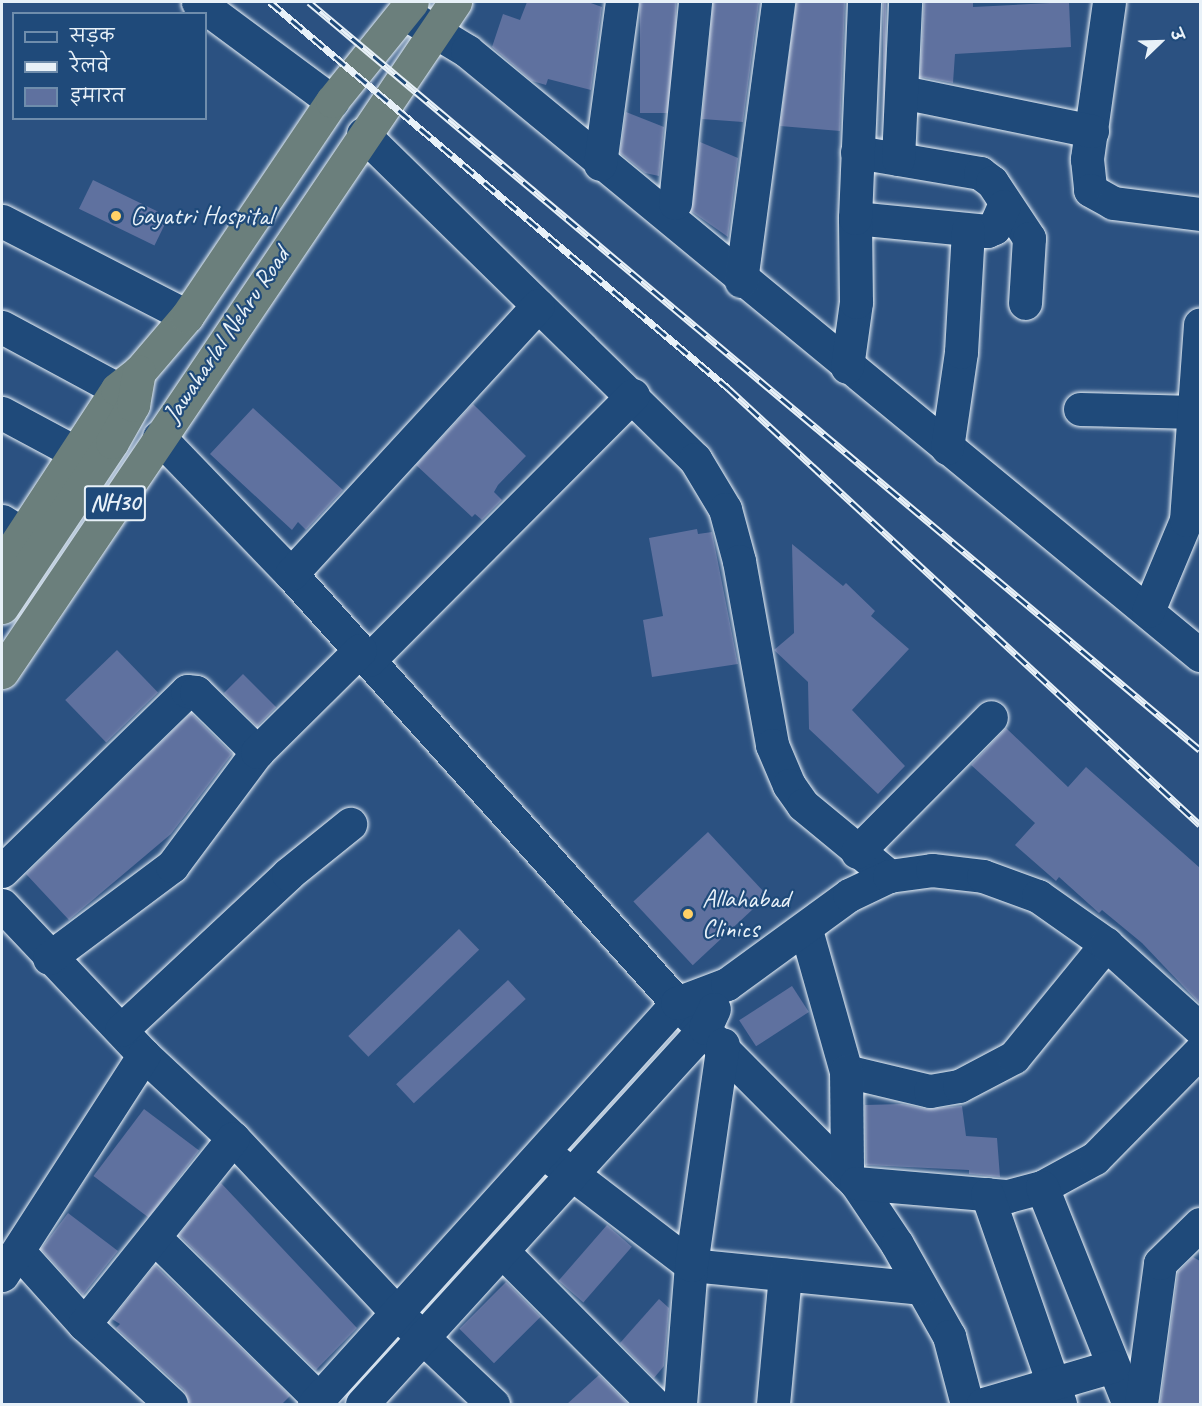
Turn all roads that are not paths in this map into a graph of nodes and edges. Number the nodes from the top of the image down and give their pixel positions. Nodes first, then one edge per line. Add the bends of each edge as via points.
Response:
1 (198, 2) edge
2 (455, 2) edge
3 (622, 2) edge
4 (695, 2) edge
5 (778, 2) edge
6 (864, 2) edge
7 (905, 2) edge
8 (1109, 2) edge
9 (408, 8) edge
10 (433, 31) junction
11 (902, 92) junction
12 (332, 101) junction
13 (1092, 131) junction
14 (363, 134) junction
15 (857, 152) junction
16 (898, 159) junction
17 (600, 164) junction
18 (675, 203) dead end
19 (1005, 206) junction
20 (1200, 214) edge
21 (855, 218) junction
22 (2, 221) edge
23 (968, 230) junction
24 (741, 280) junction
25 (1025, 303) dead end
26 (538, 305) junction
27 (187, 316) junction
28 (1200, 325) edge
29 (2, 327) edge
30 (847, 368) junction
31 (128, 381) junction
32 (633, 395) junction
33 (1080, 409) dead end
34 (2, 412) edge
35 (1194, 412) junction
36 (159, 437) junction
37 (947, 448) junction
38 (73, 451) junction
39 (1193, 520) edge
40 (12, 527) edge
41 (2, 565) edge
42 (291, 574) junction
43 (2, 607) edge
44 (1148, 611) junction
45 (365, 655) junction
46 (1200, 655) edge
47 (2, 672) edge
48 (991, 717) dead end
49 (257, 752) junction
50 (350, 824) dead end
51 (857, 852) junction
52 (2, 871) edge
53 (889, 876) junction
54 (2, 905) edge
55 (806, 930) junction
56 (1106, 944) junction
57 (50, 958) junction
58 (727, 984) junction
59 (677, 1003) junction
60 (1200, 1029) edge
61 (121, 1030) junction
62 (714, 1036) junction
63 (1200, 1051) edge
64 (144, 1055) junction
65 (846, 1071) junction
66 (233, 1138) junction
67 (544, 1151) junction
68 (572, 1175) junction
69 (851, 1178) junction
70 (1042, 1187) junction
71 (987, 1194) junction
72 (1200, 1224) edge
73 (154, 1237) junction
74 (502, 1251) junction
75 (11, 1264) edge
76 (691, 1265) junction
77 (785, 1275) junction
78 (921, 1288) junction
79 (398, 1314) junction
80 (84, 1324) junction
81 (423, 1336) junction
82 (1113, 1366) junction
83 (1056, 1394) edge
84 (316, 1402) edge
85 (171, 1404) edge
86 (362, 1404) edge
87 (494, 1404) edge
88 (654, 1404) edge
89 (680, 1404) edge
90 (773, 1404) edge
91 (967, 1404) edge
92 (983, 1404) edge
93 (1129, 1404) edge
94 (1141, 1404) edge

1 - 12 street
2 - 10 highway, Jawaharlal Nehru Road / NH30
3 - 17 street
4 - 18 street
5 - 24 street
6 - 15 street
7 - 11 street
8 - 13 street
9 - 10 street
9 - 12 highway, Jawaharlal Nehru Road / NH30
10 - 14 highway, Jawaharlal Nehru Road / NH30
10 - 17 street via 467,51
11 - 13 street
11 - 16 street
12 - 27 highway, Jawaharlal Nehru Road / NH30
13 - 20 street via 1086,181 1100,199
14 - 26 street
14 - 36 highway, Jawaharlal Nehru Road / NH30
15 - 16 street
15 - 21 street
16 - 19 street via 980,173 992,182
17 - 24 street
19 - 23 street via 994,228
19 - 25 street via 1029,238
21 - 23 street
21 - 30 street via 856,303
22 - 27 street
23 - 37 street via 961,352
24 - 30 street
26 - 32 street
26 - 42 street
27 - 31 highway, Jawaharlal Nehru Road / NH30
28 - 35 street
29 - 31 street
30 - 37 street
31 - 38 highway, Jawaharlal Nehru Road / NH30
31 - 43 highway via 133,405
32 - 45 street
32 - 51 street via 695,459 725,509 740,561 772,745 789,785 803,805
33 - 35 street
34 - 38 street
35 - 39 street
36 - 42 street
36 - 47 highway, Jawaharlal Nehru Road / NH30
37 - 44 street
38 - 40 highway, Jawaharlal Nehru Road / NH30
39 - 44 street
40 - 41 highway, Jawaharlal Nehru Road / NH30
42 - 45 street
44 - 46 street
45 - 49 street
45 - 59 street
48 - 51 street
49 - 52 street via 196,692 187,691
49 - 57 street via 172,866
50 - 61 street via 288,874
51 - 53 street
53 - 55 street via 849,895
53 - 56 street via 932,870 982,876 1038,896
54 - 57 street
55 - 58 street
55 - 65 street
56 - 60 street
56 - 65 street via 1040,1030 1014,1058 991,1072 959,1086 930,1091
57 - 61 street
58 - 59 street
58 - 62 street
59 - 62 street
59 - 67 street
61 - 64 street
62 - 68 street
62 - 69 street
62 - 76 street
63 - 70 street via 1095,1158
64 - 66 street
64 - 75 street
65 - 69 street
66 - 73 street
66 - 79 street
67 - 68 street
67 - 79 street via 474,1224
68 - 74 street
68 - 76 street
69 - 71 street
69 - 78 street
70 - 71 street via 1008,1196
70 - 82 street
71 - 83 street
72 - 94 street via 1160,1263
73 - 80 street
73 - 84 street
74 - 81 street
74 - 88 street
75 - 80 street
76 - 77 street
76 - 89 street
77 - 78 street
77 - 90 street
78 - 91 street via 949,1336
79 - 81 street
79 - 84 street
80 - 85 street
81 - 86 street
81 - 87 street
82 - 83 street
82 - 93 street
83 - 92 street

